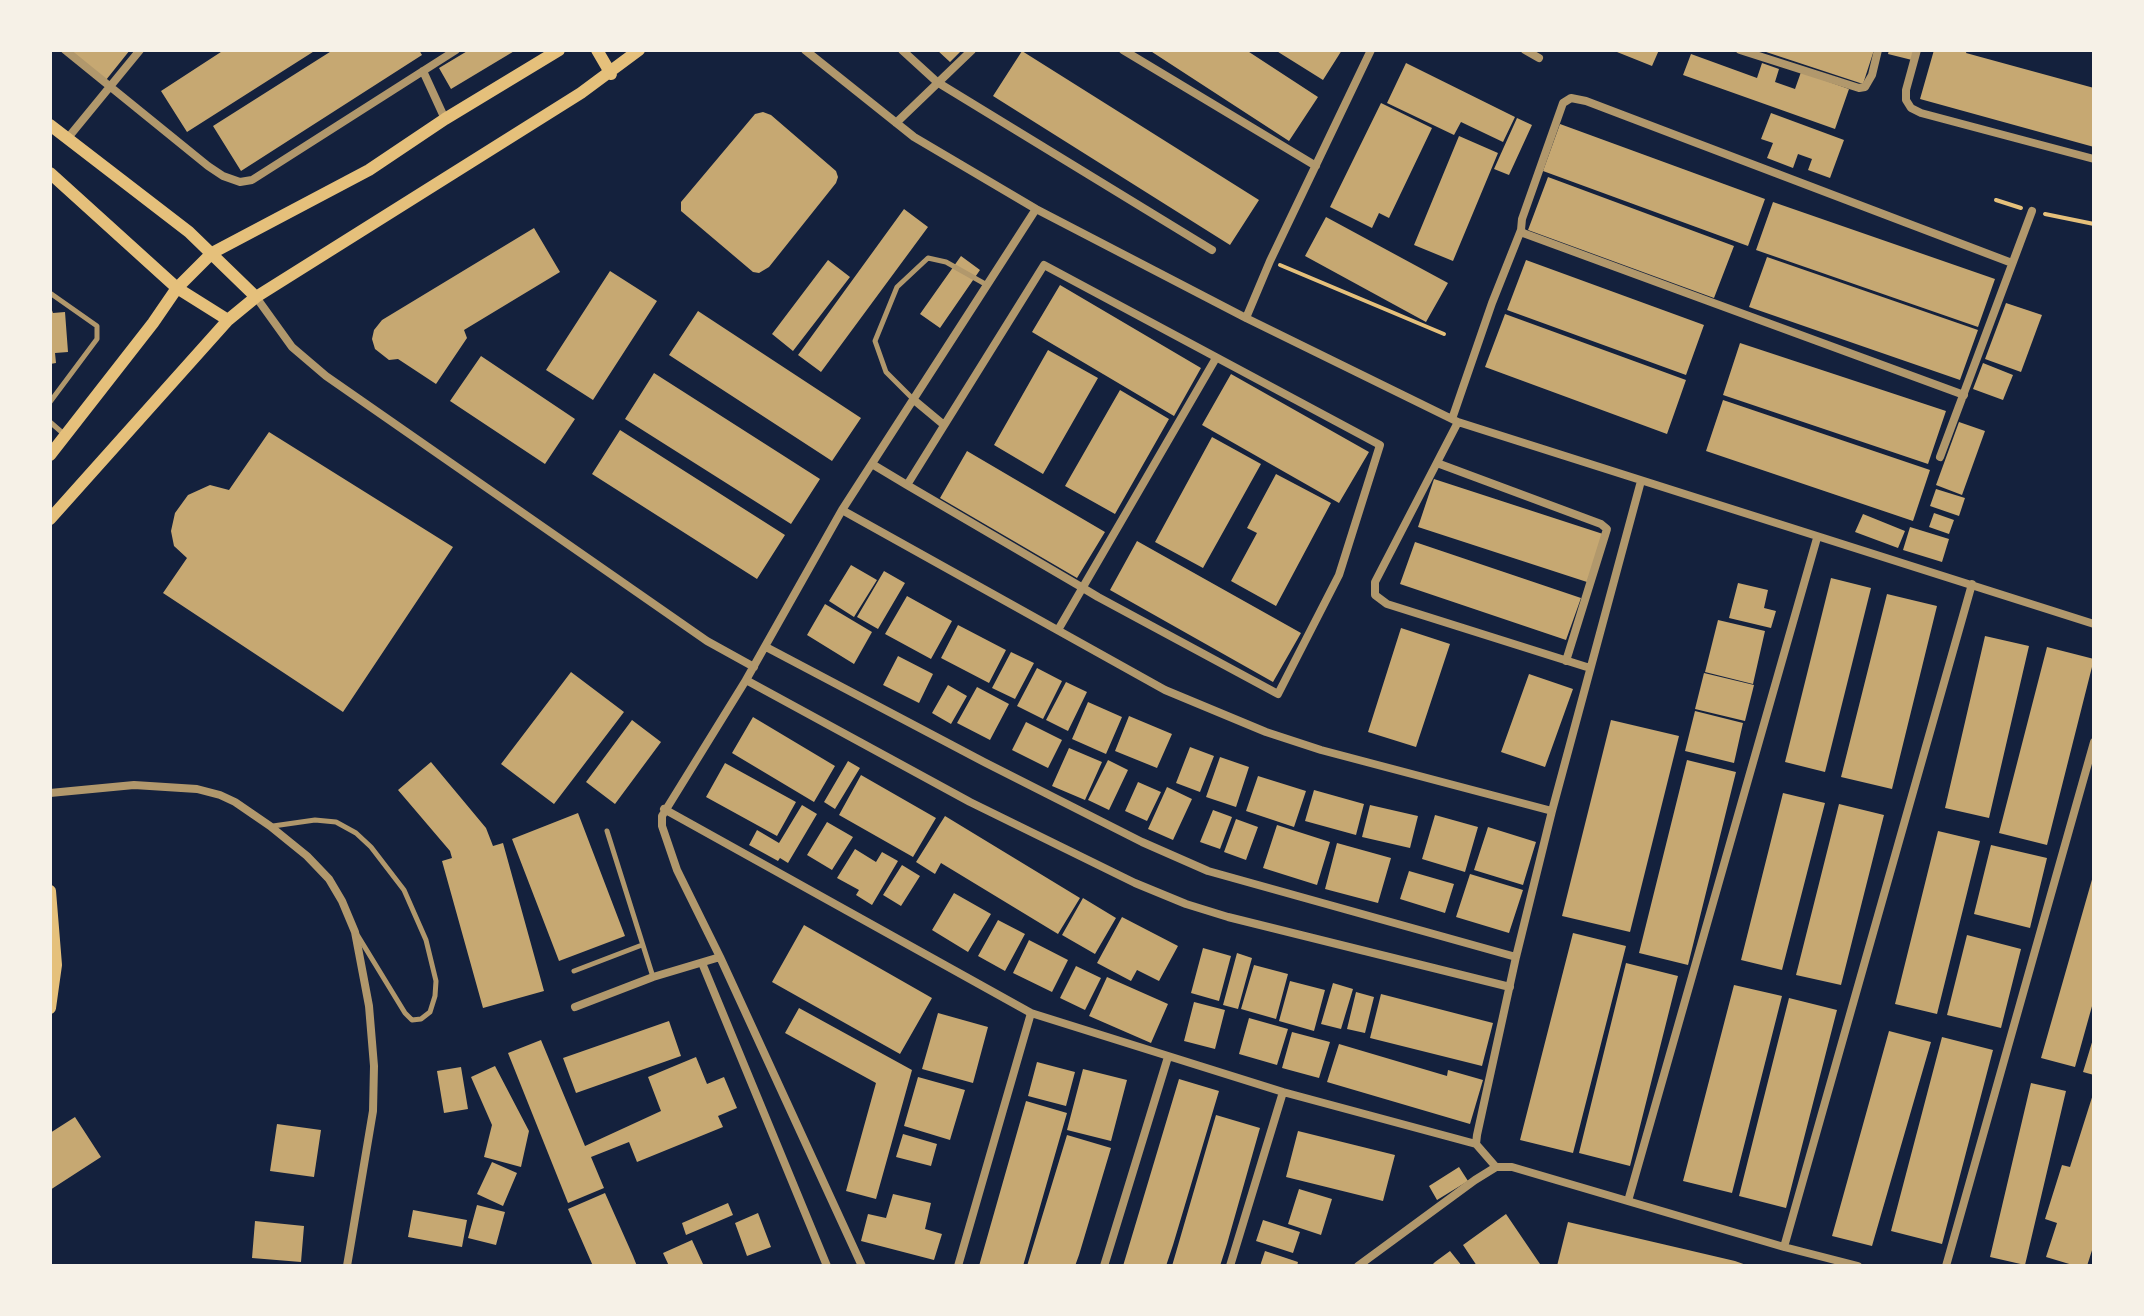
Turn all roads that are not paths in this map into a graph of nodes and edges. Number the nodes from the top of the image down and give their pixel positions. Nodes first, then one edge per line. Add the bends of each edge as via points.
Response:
1 (65, 50) edge
2 (140, 50) edge
3 (456, 50) edge
4 (559, 50) edge
5 (597, 50) edge
6 (639, 50) edge
7 (805, 50) edge
8 (902, 50) edge
9 (972, 50) edge
10 (1123, 50) edge
11 (1371, 50) edge
12 (1525, 50) edge
13 (1740, 50) edge
14 (1878, 50) edge
15 (1917, 50) edge
16 (1539, 58) dead end
17 (423, 71) junction
18 (611, 74) junction
19 (937, 82) junction
20 (112, 87) junction
21 (445, 119) junction
22 (896, 123) junction
23 (50, 125) edge
24 (67, 139) junction
25 (2094, 159) edge
26 (1316, 166) junction
27 (50, 173) edge
28 (1036, 209) junction
29 (2032, 211) dead end
30 (1521, 230) junction
31 (1212, 250) dead end
32 (212, 253) junction
33 (2012, 263) junction
34 (987, 285) junction
35 (177, 288) junction
36 (50, 293) edge
37 (256, 297) junction
38 (1246, 318) junction
39 (228, 320) junction
40 (1216, 358) junction
41 (1964, 395) junction
42 (914, 400) junction
43 (50, 402) edge
44 (1455, 421) junction
45 (50, 422) edge
46 (944, 425) junction
47 (66, 435) junction
48 (50, 455) edge
49 (1940, 457) dead end
50 (1437, 463) junction
51 (872, 464) junction
52 (1641, 481) junction
53 (907, 485) junction
54 (842, 510) junction
55 (50, 519) edge
56 (1817, 538) junction
57 (1972, 584) junction
58 (1083, 588) junction
59 (2094, 624) edge
60 (1058, 630) junction
61 (766, 647) junction
62 (1566, 661) junction
63 (754, 667) junction
64 (1590, 668) junction
65 (746, 680) junction
66 (2094, 742) edge
67 (50, 793) edge
68 (664, 809) junction
69 (1552, 811) junction
70 (270, 826) junction
71 (607, 831) dead end
72 (50, 891) edge
73 (355, 932) junction
74 (642, 945) junction
75 (720, 957) junction
76 (1516, 957) junction
77 (702, 963) junction
78 (574, 971) dead end
79 (653, 977) junction
80 (1510, 987) junction
81 (575, 1007) dead end
82 (50, 1008) edge
83 (1031, 1013) junction
84 (1168, 1057) junction
85 (1283, 1092) junction
86 (1476, 1144) junction
87 (1496, 1167) junction
88 (1628, 1201) junction
89 (1784, 1247) junction
90 (347, 1266) edge
91 (827, 1266) edge
92 (862, 1266) edge
93 (958, 1266) edge
94 (1104, 1266) edge
95 (1230, 1266) edge
96 (1358, 1266) edge
97 (1858, 1266) edge
98 (1946, 1266) edge

1 - 20 street
2 - 20 street
3 - 17 street
4 - 21 main road
5 - 18 main road
6 - 18 main road
7 - 22 street
8 - 19 street
9 - 19 street
10 - 26 street
11 - 26 street
12 - 16 street
13 - 14 street via 1859,88 1872,75
15 - 25 street via 1906,90 1911,108
17 - 20 street via 252,180 240,182 208,166
17 - 21 street
18 - 37 main road
19 - 22 street
19 - 31 street
20 - 24 street
21 - 32 main road via 369,170
22 - 28 street
23 - 24 main road
24 - 32 main road
26 - 38 street
27 - 35 main road
28 - 34 street
28 - 38 street
29 - 33 street
30 - 33 street via 1563,103 1571,98
30 - 41 street
30 - 44 street
32 - 35 main road
32 - 37 main road
33 - 41 street
34 - 42 street
34 - 42 lane via 928,258 897,287 875,341 886,372
35 - 39 main road
35 - 47 main road
36 - 43 lane via 97,326 97,339
37 - 39 main road
37 - 63 street via 292,347 326,376 707,641
38 - 44 street
39 - 55 main road
40 - 46 street via 1044,265
40 - 58 street
40 - 58 street via 1380,445 1339,575 1278,694
41 - 49 street
42 - 46 street
42 - 51 street
44 - 50 street
44 - 52 street
45 - 47 lane
46 - 53 street
47 - 48 main road
50 - 62 street via 1607,529
50 - 62 street via 1375,582 1378,600
51 - 53 street
51 - 54 street
52 - 56 street
52 - 64 street
53 - 58 street
54 - 60 street
54 - 61 street
56 - 57 street
56 - 88 street
57 - 59 street
57 - 89 street
58 - 60 street
60 - 69 street via 1165,690 1266,732
61 - 63 street
61 - 76 street via 984,762 1208,871
62 - 64 street
63 - 65 street
64 - 69 street
65 - 68 street
65 - 80 street via 970,802 1186,904
66 - 98 street
67 - 70 street via 134,785 197,789 235,802
68 - 75 street via 662,826 677,870
68 - 83 street
69 - 76 street
70 - 73 street via 329,879
70 - 73 lane via 336,822 371,847 404,890 426,940 436,981 430,1012 412,1020 405,1013
71 - 74 lane
72 - 82 main road via 56,965
73 - 90 street via 369,1006 373,1111
74 - 78 lane
74 - 79 lane
75 - 77 street
75 - 92 street
76 - 80 street
77 - 79 street
77 - 91 street
79 - 81 street
80 - 86 street
83 - 84 street
83 - 93 street
84 - 85 street
84 - 94 street
85 - 86 street
85 - 95 street
86 - 87 street
87 - 88 street via 1531,1171
87 - 96 street
88 - 89 street
89 - 97 street

